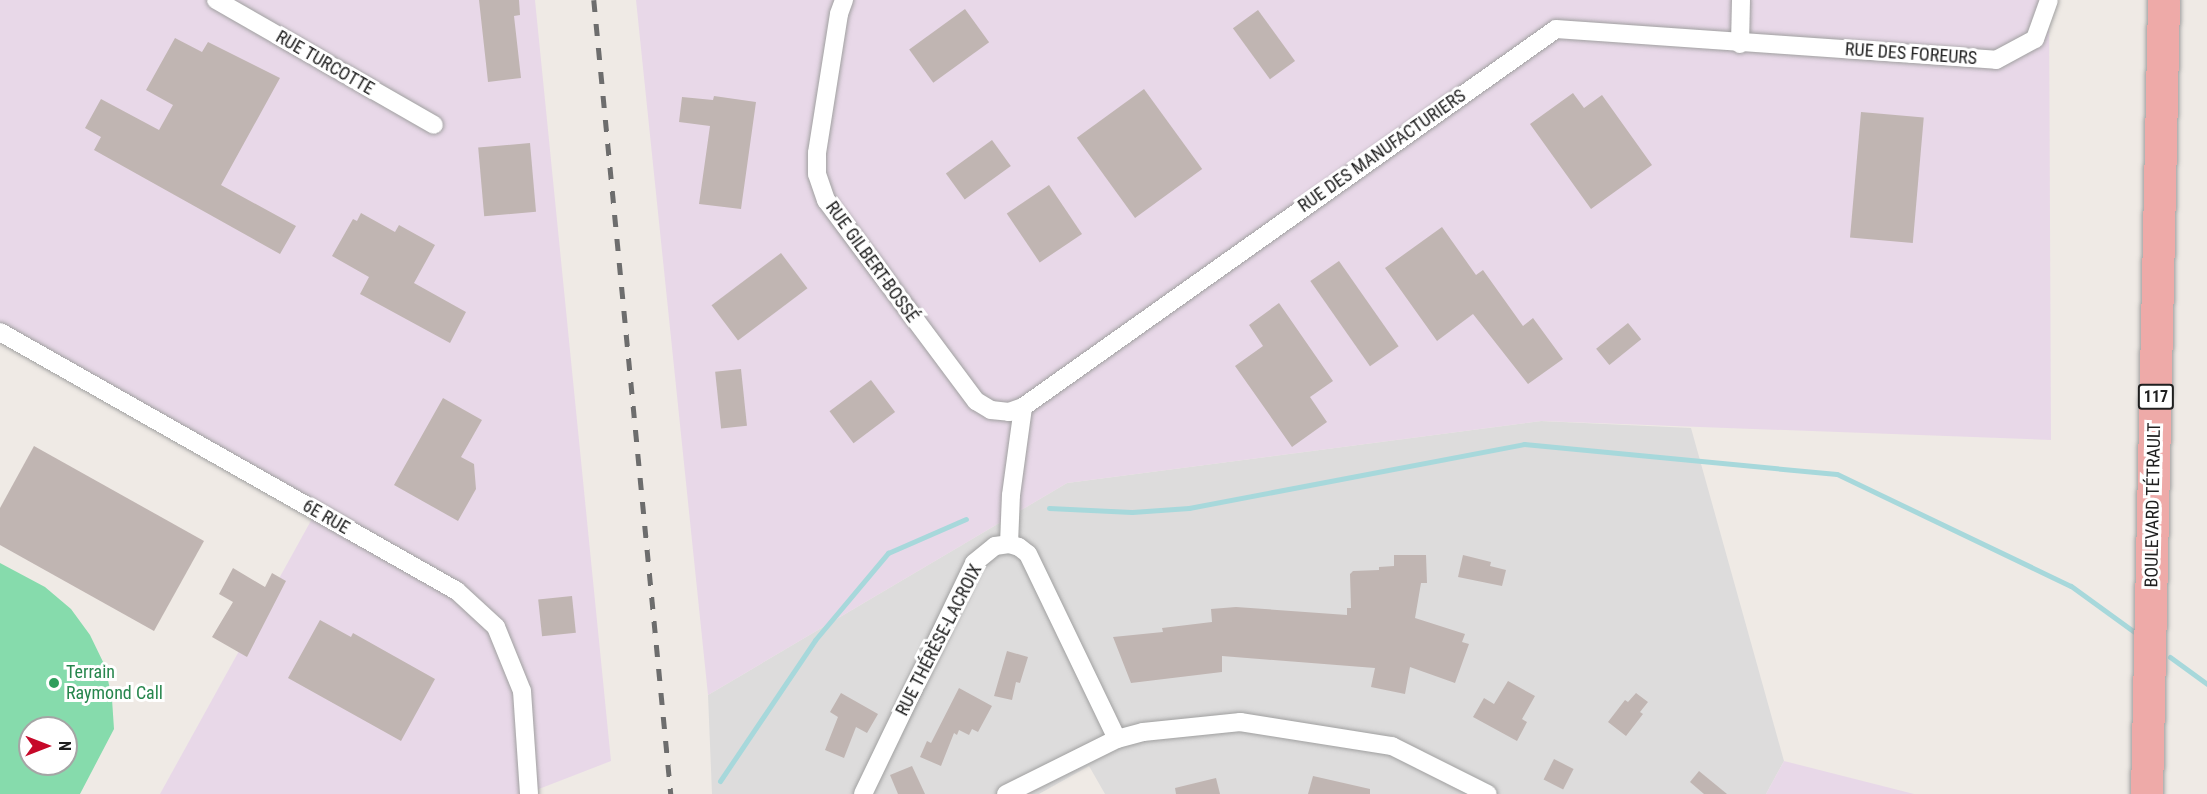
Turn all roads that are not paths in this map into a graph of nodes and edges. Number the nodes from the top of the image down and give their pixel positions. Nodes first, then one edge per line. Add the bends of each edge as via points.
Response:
1 (216, 0) edge
2 (844, 0) edge
3 (1741, 0) edge
4 (2049, 0) edge
5 (2164, 0) edge
6 (1740, 44) junction
7 (434, 125) dead end
8 (2, 337) edge
9 (976, 401) joint
10 (1023, 407) junction
11 (1009, 544) junction
12 (1117, 739) junction
13 (529, 794) edge
14 (864, 794) edge
15 (1006, 794) edge
16 (1488, 794) edge
17 (2147, 794) edge

1 - 7 street, RUE TURCOTTE
2 - 9 street, RUE GILBERT-BOSSÉ via 817,153 817,174 826,200
3 - 6 street
4 - 6 street, RUE DES FOREURS via 2036,39 1996,60
5 - 17 highway, BOULEVARD TÉTRAULT / 117
6 - 10 street, RUE DES MANUFACTURIERS via 1556,29
8 - 13 street, 6E RUE via 457,591 496,627 522,691
9 - 10 street, RUE DES MANUFACTURIERS via 991,410 1009,412
10 - 11 street
11 - 12 street via 1028,554
11 - 14 street, RUE THÉRÈSE-LACROIX via 994,546 974,563
12 - 15 street
12 - 16 street via 1143,732 1240,722 1392,746

